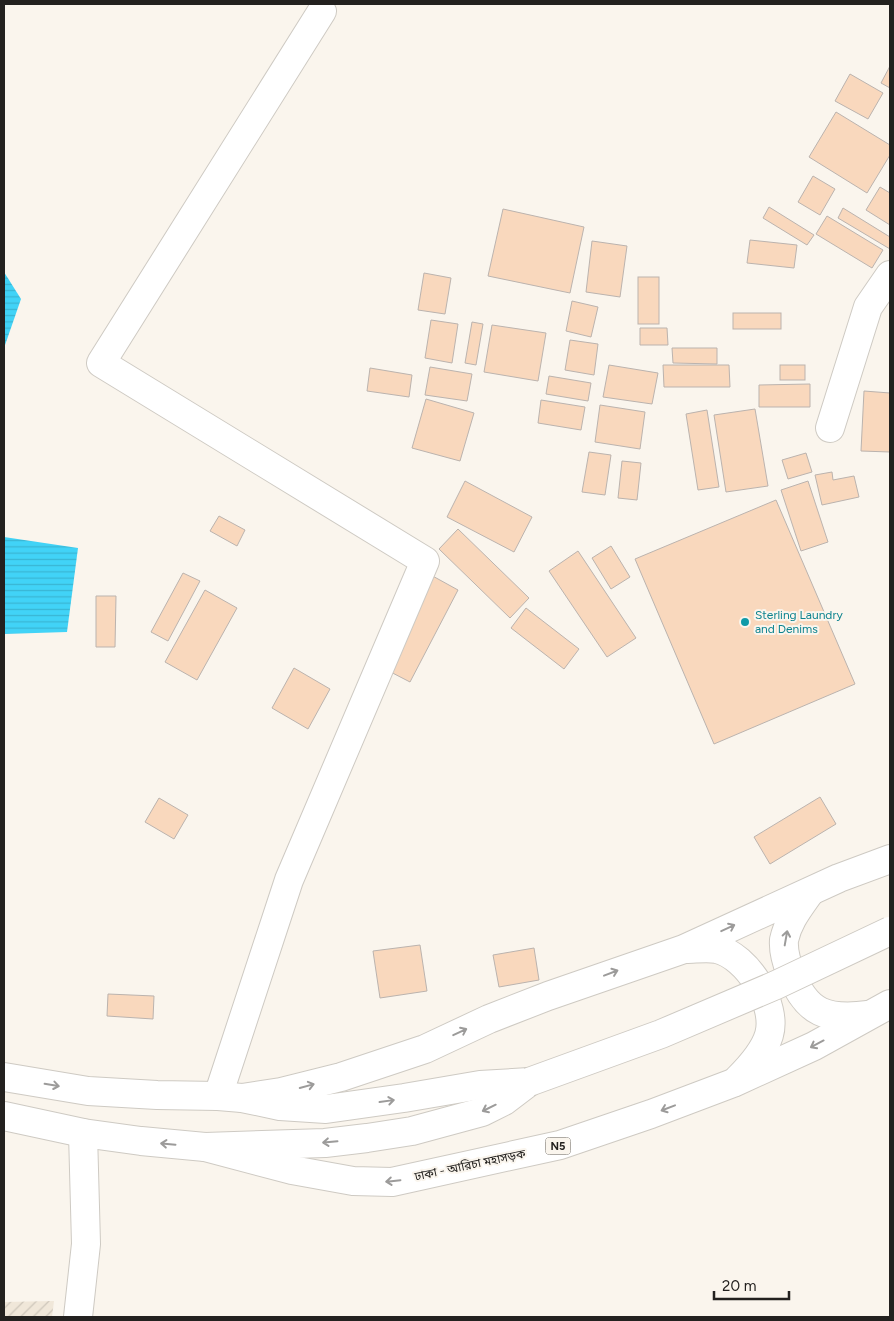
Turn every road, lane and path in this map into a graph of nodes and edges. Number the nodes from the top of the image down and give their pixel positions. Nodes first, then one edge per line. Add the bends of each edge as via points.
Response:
1 (322, 11) dead end
2 (890, 276) edge
3 (830, 428) dead end
4 (890, 859) edge
5 (810, 892) junction
6 (890, 931) edge
7 (684, 949) junction
8 (880, 1010) edge
9 (4, 1076) edge
10 (529, 1082) junction
11 (733, 1083) junction
12 (230, 1097) junction
13 (4, 1116) edge
14 (83, 1133) junction
15 (205, 1147) junction
16 (78, 1317) edge

1 - 12 main road via 101,363 425,561 289,880
2 - 3 main road via 868,307
4 - 5 main road
7 -> 5 main road
8 -> 5 main road via 847,1018 826,1015 809,1005 794,982 786,961 784,942 791,918
6 - 10 main road, N5, bridge via 661,1034
7 - 11 main road via 717,949 735,958 749,971 771,1017 769,1036 753,1064
12 -> 7 main road via 281,1092 341,1077 425,1048 548,996
8 -> 11 main road, ঢাকা - আরিচা মহাসড়ক / N5 via 814,1046
9 -> 12 main road, N5 via 88,1090
12 -> 10 main road, N5 via 280,1106 326,1109 480,1085
10 -> 15 main road, ঢাকা - আরিচা মহাসড়ক / N5 via 504,1101 482,1112 412,1131 325,1143
11 -> 15 main road, ঢাকা - আরিচা মহাসড়ক / N5 via 560,1145 392,1182 353,1181 292,1170
13 - 14 main road, ঢাকা - আরিচা মহাসড়ক / N5
15 -> 14 main road, ঢাকা - আরিচা মহাসড়ক / N5
14 - 16 main road via 86,1244

